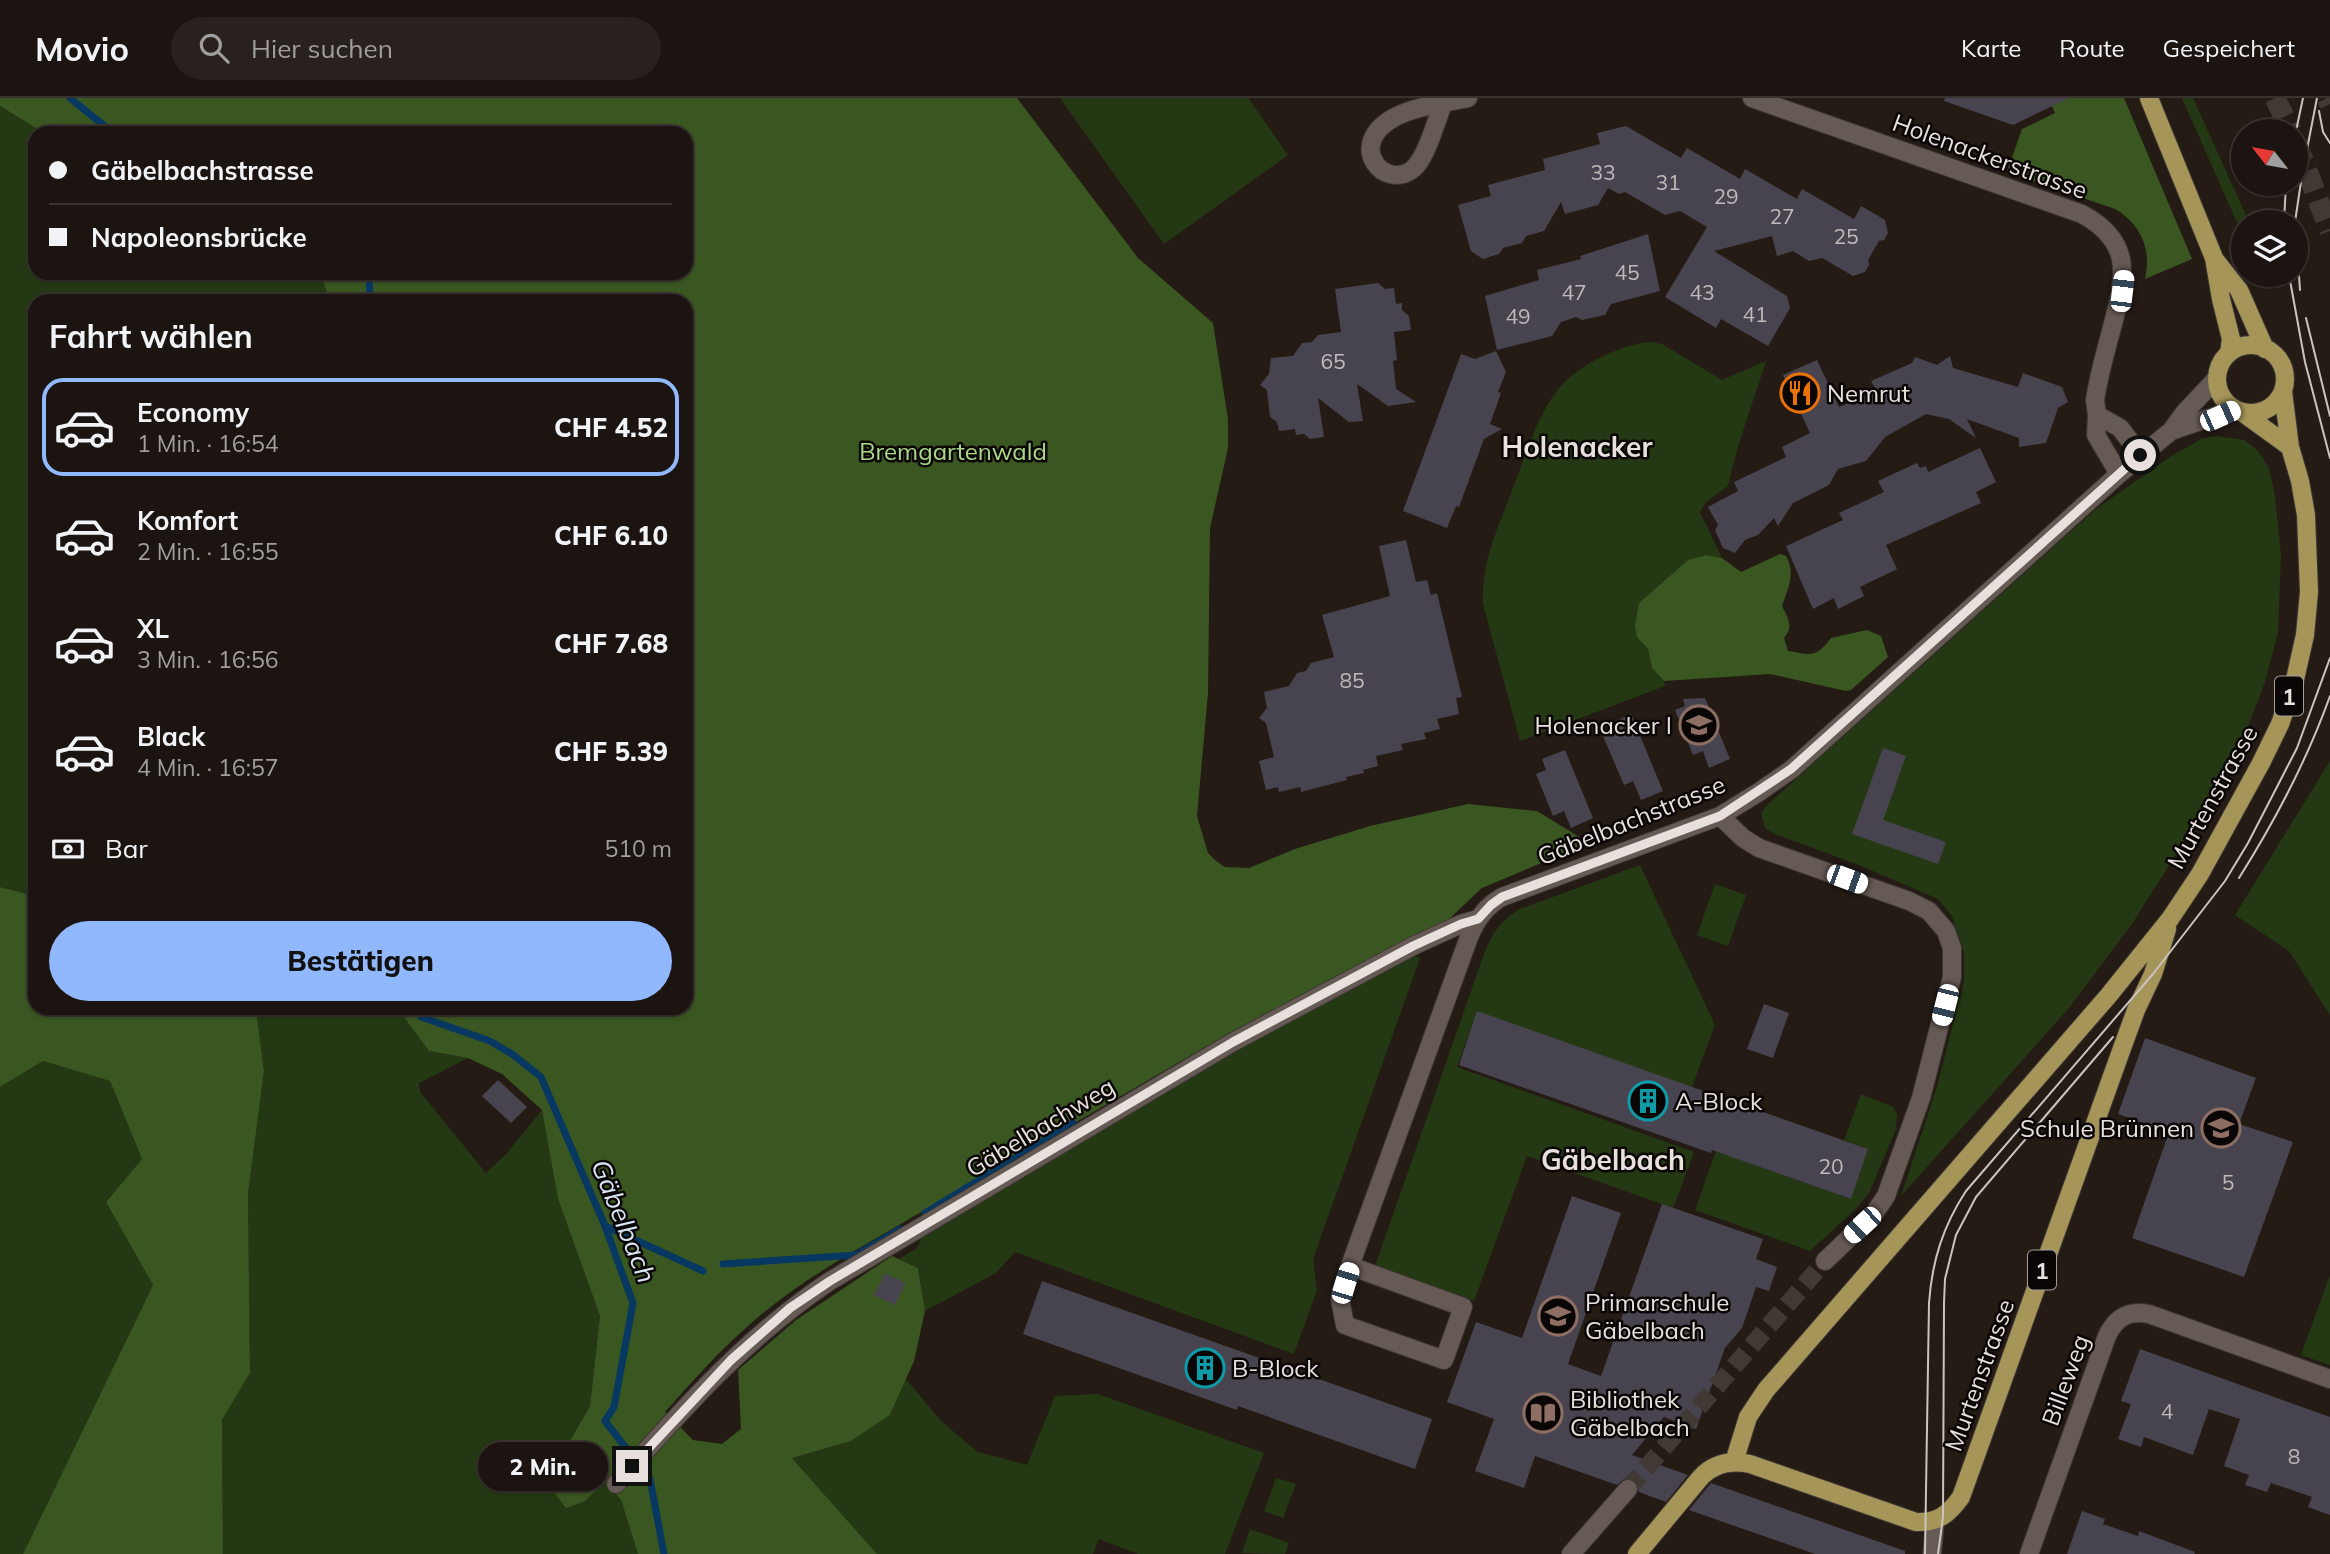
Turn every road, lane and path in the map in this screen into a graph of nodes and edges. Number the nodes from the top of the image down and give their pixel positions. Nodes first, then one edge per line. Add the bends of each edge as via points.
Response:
1 (1468, 98) edge
2 (1752, 98) edge
3 (2149, 98) edge
4 (1443, 104) junction
5 (2214, 258) junction
6 (2266, 349) junction
7 (2229, 353) junction
8 (2217, 378) junction
9 (2283, 391) junction
10 (2239, 411) junction
11 (2098, 415) junction
12 (2171, 431) junction
13 (2290, 447) junction
14 (2140, 455) junction
15 (2119, 474) junction
16 (1720, 816) junction
17 (1478, 919) junction
18 (2170, 919) junction
19 (1825, 1261) tunnel mouth
20 (1350, 1266) junction
21 (2330, 1379) edge
22 (1734, 1462) junction
23 (616, 1484) dead end
24 (1628, 1489) tunnel mouth
25 (1935, 1521) junction
26 (1571, 1554) edge
27 (1637, 1554) edge
28 (1932, 1554) edge
29 (2029, 1554) edge

1 - 4 street
2 - 11 street, Holenackerstrasse via 2099,223 2113,238 2124,270 2096,392
3 - 5 main road
4 - 4 street via 1407,112 1377,129 1370,146 1376,165 1392,174 1413,169
5 - 6 main road via 2239,290
5 - 7 main road via 2231,339
6 - 7 main road via 2246,346
6 - 9 main road via 2284,372
7 - 8 main road
8 - 10 main road via 2221,396
8 - 12 street, Gäbelbachstrasse
9 - 10 main road via 2270,407 2253,413
9 - 13 main road, Murtenstrasse / 1
10 - 12 street, Gäbelbachstrasse
10 - 13 main road
11 - 14 street via 2120,428
11 - 15 street, Holenackerstrasse via 2096,435
12 - 14 street, Gäbelbachstrasse
13 - 18 main road, Murtenstrasse / 1 via 2304,504 2309,559 2305,635 2294,684 2249,786
14 - 15 street, Gäbelbachstrasse
15 - 16 street, Gäbelbachstrasse via 1791,769
16 - 17 street, Gäbelbachstrasse via 1502,897
16 - 19 street via 1759,848 1929,911 1943,925 1952,948 1952,977 1928,1073 1886,1196 1873,1215
17 - 20 street, Gäbelbachstrasse
17 - 23 street, Gäbelbachweg via 1413,946 1233,1042 830,1281 790,1308 731,1360
18 - 22 main road, Murtenstrasse / 1 via 1766,1390 1748,1417
18 - 25 main road, Murtenstrasse / 1 via 1961,1497
20 - 20 street, Gäbelbachstrasse via 1340,1299 1345,1325 1444,1360 1463,1307
21 - 29 street, Billeweg via 2149,1314 2125,1315 2107,1336
22 - 25 main road via 1909,1520
22 - 27 main road via 1705,1472
24 - 26 street
25 - 28 street

